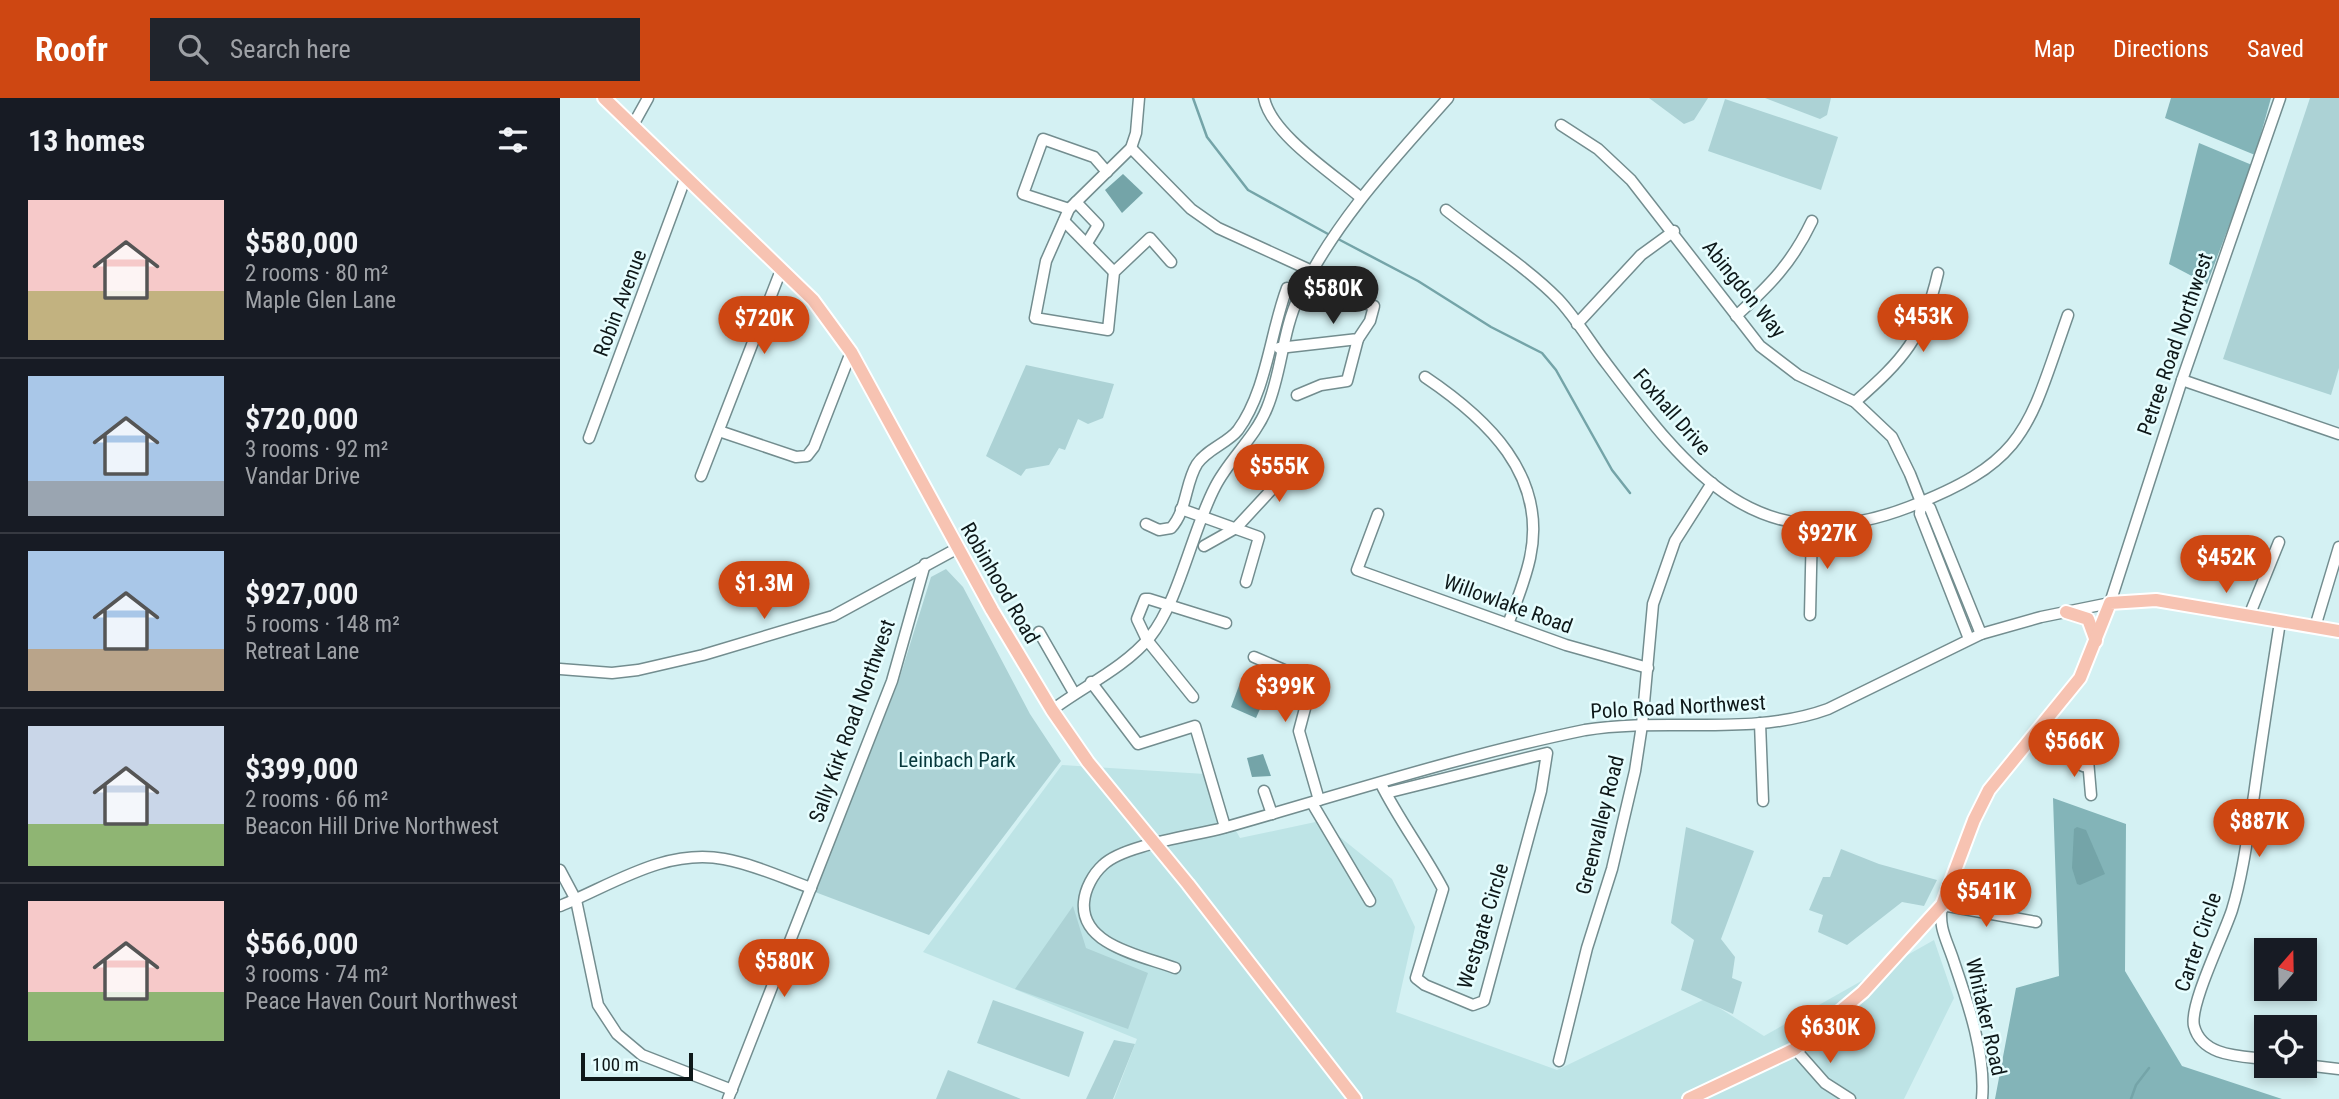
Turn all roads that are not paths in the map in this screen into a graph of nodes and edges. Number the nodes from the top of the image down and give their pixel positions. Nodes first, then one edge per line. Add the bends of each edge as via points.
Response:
1 (604, 98) edge
2 (648, 98) edge
3 (1139, 98) edge
4 (1264, 98) edge
5 (1448, 98) edge
6 (2280, 98) edge
7 (633, 125) junction
8 (1561, 125) dead end
9 (1131, 148) junction
10 (1107, 172) junction
11 (685, 179) junction
12 (1360, 197) junction
13 (1073, 206) junction
14 (1447, 210) dead end
15 (1064, 221) junction
16 (1812, 221) dead end
17 (1674, 231) junction
18 (1087, 243) junction
19 (1171, 261) dead end
20 (781, 270) junction
21 (1312, 271) junction
22 (1114, 272) junction
23 (1938, 273) dead end
24 (1287, 288) dead end
25 (1328, 299) dead end
26 (2068, 315) dead end
27 (1736, 316) junction
28 (1577, 324) junction
29 (1358, 338) junction
30 (1283, 348) junction
31 (1268, 350) junction
32 (851, 352) junction
33 (1425, 377) dead end
34 (2182, 380) junction
35 (1297, 395) dead end
36 (1854, 402) junction
37 (719, 431) junction
38 (2339, 434) edge
39 (589, 438) dead end
40 (1314, 467) dead end
41 (701, 476) dead end
42 (1712, 483) junction
43 (1921, 502) junction
44 (1181, 509) junction
45 (1378, 514) dead end
46 (1200, 515) junction
47 (1146, 524) dead end
48 (1812, 526) junction
49 (1236, 528) junction
50 (2279, 542) dead end
51 (1203, 546) dead end
52 (2339, 547) edge
53 (958, 548) junction
54 (925, 564) junction
55 (1246, 582) dead end
56 (2110, 603) junction
57 (1168, 604) junction
58 (2066, 612) junction
59 (1811, 615) dead end
60 (2249, 616) junction
61 (2280, 622) junction
62 (1226, 623) dead end
63 (1508, 624) junction
64 (2315, 627) junction
65 (2339, 631) edge
66 (1039, 632) dead end
67 (1981, 634) junction
68 (1969, 639) junction
69 (1147, 640) junction
70 (2096, 642) junction
71 (1254, 657) dead end
72 (1648, 668) junction
73 (560, 669) edge
74 (1091, 682) junction
75 (1074, 693) junction
76 (1193, 697) dead end
77 (1052, 710) junction
78 (1760, 723) junction
79 (1643, 725) junction
80 (2094, 732) dead end
81 (2032, 737) junction
82 (1543, 739) junction
83 (1547, 753) junction
84 (2088, 760) junction
85 (1383, 788) junction
86 (1264, 791) dead end
87 (2091, 795) dead end
88 (1763, 801) dead end
89 (1315, 802) junction
90 (1272, 814) junction
91 (1225, 827) junction
92 (1156, 845) junction
93 (560, 870) edge
94 (811, 888) junction
95 (576, 900) junction
96 (1370, 901) dead end
97 (1942, 905) junction
98 (560, 906) edge
99 (2036, 922) dead end
100 (1175, 968) dead end
101 (1795, 1049) junction
102 (2254, 1057) edge
103 (1559, 1060) dead end
104 (2317, 1066) edge
105 (2339, 1069) edge
106 (730, 1095) edge
107 (1355, 1099) edge
108 (1689, 1099) edge
109 (1850, 1099) edge
110 (1982, 1099) edge

1 - 7 main road, Robinhood Road
2 - 7 street
3 - 9 street
4 - 12 street via 1278,127
5 - 12 street
6 - 34 street, Petree Road Northwest
7 - 11 main road, Robinhood Road
8 - 17 street, Abingdon Way via 1598,149
9 - 10 street
9 - 21 street via 1191,209 1218,228
10 - 13 street
10 - 13 street via 1094,157 1043,139 1023,194
11 - 20 main road, Robinhood Road
11 - 39 street, Robin Avenue
12 - 21 street
13 - 15 street
13 - 18 street via 1098,225
14 - 28 street, Foxhall Drive via 1558,299
15 - 18 street
15 - 22 street via 1046,261 1035,318 1108,330
16 - 27 street via 1779,277
17 - 27 street, Abingdon Way
17 - 28 street via 1641,255
18 - 22 street
19 - 22 street via 1150,238
20 - 32 main road, Robinhood Road via 813,300
20 - 37 street
21 - 30 street via 1298,298
23 - 36 street via 1917,336 1896,366
24 - 31 street
25 - 29 street via 1342,297 1374,306
26 - 43 street, Foxhall Drive via 2033,415 2012,447 1980,474
27 - 36 street, Abingdon Way via 1760,346 1798,375
28 - 42 street, Foxhall Drive via 1657,430 1684,461
29 - 30 street
29 - 35 street via 1348,381
30 - 31 street
30 - 46 street via 1266,410
31 - 44 street via 1246,417 1237,432 1197,464
32 - 37 street via 807,456 796,457
32 - 53 main road, Robinhood Road
33 - 63 street via 1461,401 1499,439 1525,486 1531,512 1530,556
34 - 38 street
34 - 56 street, Petree Road Northwest
36 - 43 street, Abingdon Way via 1892,437
37 - 41 street
40 - 49 street via 1285,475
42 - 48 street, Foxhall Drive via 1754,510 1784,522
42 - 72 street, Greenvalley Road via 1675,541 1661,574 1653,604
43 - 48 street, Foxhall Drive via 1874,520
43 - 67 street, Abingdon Way via 1930,508
43 - 68 street, Abingdon Way via 1920,514
44 - 46 street
44 - 47 street via 1171,528 1159,530
45 - 63 street, Willowlake Road via 1357,570
46 - 49 street
46 - 57 street
48 - 59 street
49 - 51 street
49 - 55 street via 1259,537
50 - 60 street
52 - 64 street
53 - 54 street
53 - 77 main road, Robinhood Road
54 - 73 street via 833,615 703,655 612,673
54 - 94 street, Sally Kirk Road Northwest via 892,681
56 - 58 street, Polo Road Northwest
56 - 60 main road via 2156,600
56 - 70 main road
57 - 62 street
57 - 69 street
57 - 69 street via 1145,599 1137,619
58 - 67 street, Polo Road Northwest
58 - 70 main road via 2088,619
60 - 61 main road
61 - 64 main road
61 - 102 street, Carter Circle via 2233,907 2193,1022 2207,1046
63 - 72 street, Willowlake Road
64 - 65 main road
66 - 75 street
67 - 68 street, Polo Road Northwest
68 - 78 street, Polo Road Northwest via 1828,709
69 - 74 street
69 - 76 street
70 - 81 main road via 2080,678
71 - 89 street via 1312,681 1299,732
72 - 79 street, Greenvalley Road
74 - 75 street
74 - 91 street via 1138,744 1195,726
75 - 77 street
77 - 92 main road, Robinhood Road
78 - 79 street, Polo Road Northwest
78 - 88 street
79 - 82 street, Polo Road Northwest via 1594,728
79 - 103 street, Greenvalley Road via 1612,869
80 - 84 street
81 - 84 street via 2079,766
81 - 97 main road via 1989,790
82 - 83 street
82 - 85 street, Polo Road Northwest
83 - 85 street
83 - 85 street, Westgate Circle via 1485,1001 1473,1005 1416,978 1443,889
84 - 87 street
85 - 89 street, Polo Road Northwest
86 - 90 street
89 - 90 street, Polo Road Northwest
89 - 96 street
90 - 91 street, Polo Road Northwest
91 - 92 street, Polo Road Northwest
92 - 100 street, Polo Road Northwest via 1106,862 1089,884 1083,907 1087,923 1104,940
92 - 107 main road, Robinhood Road
93 - 95 street
94 - 95 street via 738,862 678,858
94 - 106 street, Sally Kirk Road Northwest
95 - 98 street
95 - 106 street via 598,1005 617,1034 642,1055
97 - 99 street
97 - 101 main road via 1863,992
97 - 110 street, Whitaker Road via 1939,923 1979,1053
101 - 108 main road
101 - 109 street via 1825,1083
104 - 105 street

